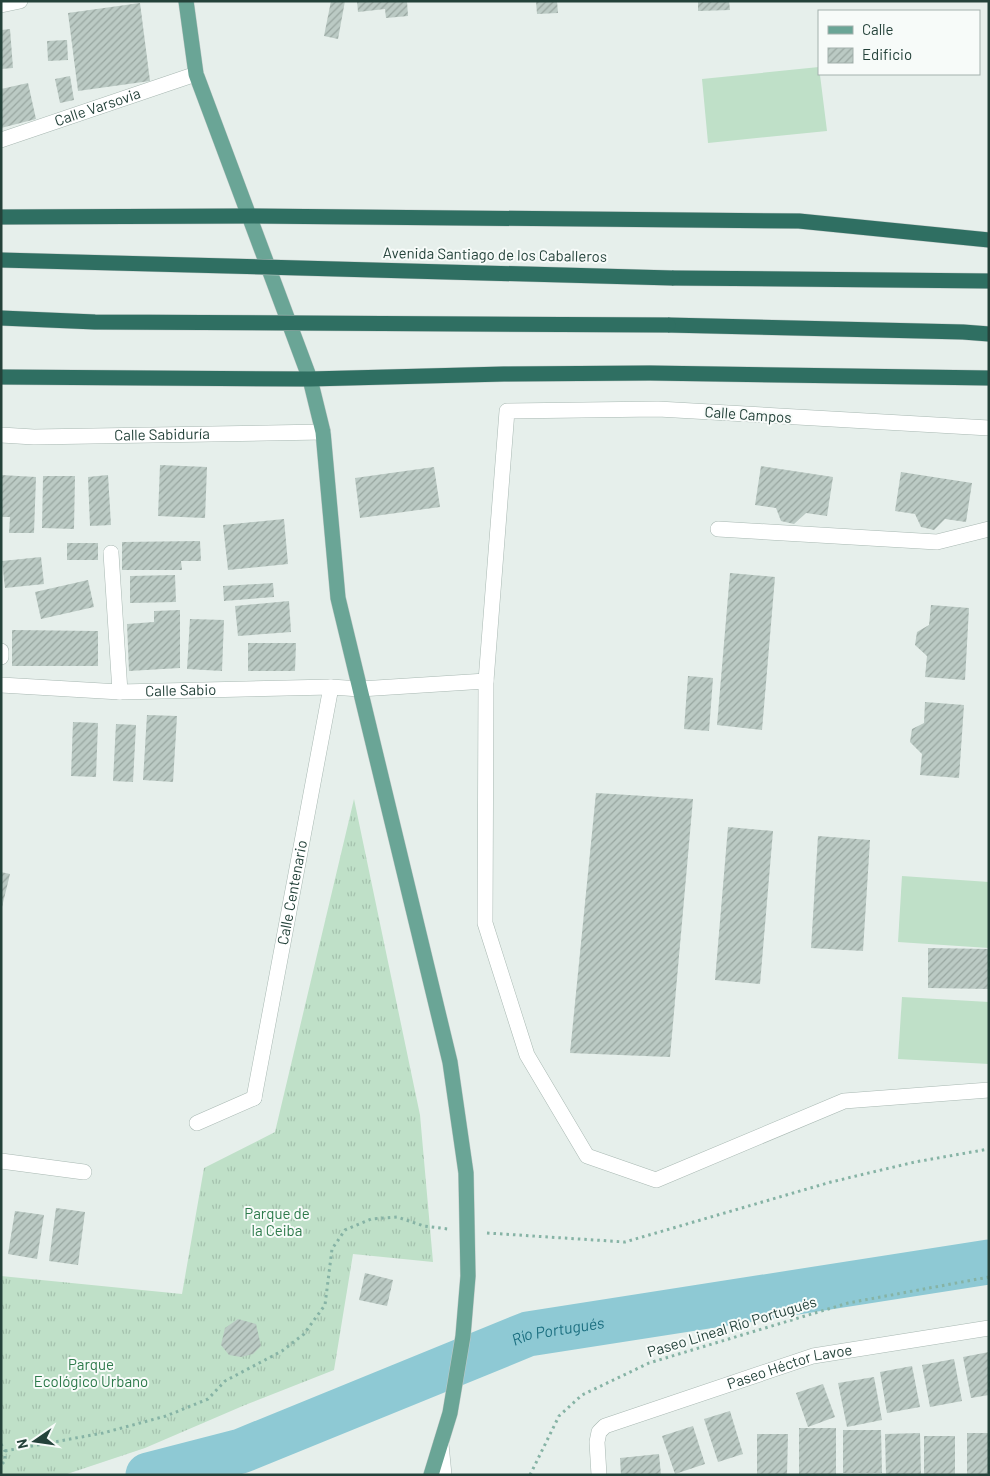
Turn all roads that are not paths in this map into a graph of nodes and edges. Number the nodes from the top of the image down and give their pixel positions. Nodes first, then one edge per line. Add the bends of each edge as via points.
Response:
1 (20, 1) edge
2 (186, 1) edge
3 (1, 5) edge
4 (196, 74) junction
5 (1, 140) edge
6 (248, 216) junction
7 (1, 217) edge
8 (989, 240) edge
9 (1, 260) edge
10 (989, 281) edge
11 (1, 318) edge
12 (989, 334) edge
13 (1, 377) edge
14 (989, 378) edge
15 (310, 379) junction
16 (989, 428) edge
17 (323, 432) junction
18 (1, 435) edge
19 (718, 529) dead end
20 (989, 529) edge
21 (111, 553) dead end
22 (1, 651) edge
23 (1, 657) edge
24 (486, 681) junction
25 (1, 685) edge
26 (331, 687) junction
27 (360, 689) junction
28 (120, 692) junction
29 (989, 1090) edge
30 (197, 1123) dead end
31 (1, 1161) edge
32 (84, 1172) dead end
33 (989, 1328) edge
34 (441, 1443) junction
35 (430, 1475) edge
36 (444, 1475) edge
37 (598, 1475) edge

1 - 3 street
2 - 4 main road
4 - 5 street, Calle Varsovia
4 - 6 main road
6 - 7 highway
6 - 8 highway via 798,221
6 - 15 main road
9 - 10 highway, Avenida Santiago de los Caballeros, bridge via 672,278
11 - 12 highway, bridge via 105,322 668,325
13 - 15 highway
14 - 15 highway via 504,374
15 - 17 main road
16 - 24 street, Calle Campos via 658,409 507,411
17 - 18 street, Calle Sabiduría
17 - 27 main road via 338,598
19 - 20 street via 937,542
21 - 28 street
22 - 23 street
24 - 27 street, Calle Sabio
24 - 29 street via 485,923 527,1055 587,1156 656,1180 844,1100
25 - 28 street, Calle Sabio
26 - 27 street, Calle Sabio
26 - 28 street, Calle Sabio
26 - 30 street, Calle Centenario via 254,1098
27 - 34 main road via 450,1062 466,1173 468,1276 463,1336 450,1413
31 - 32 street
33 - 37 street, Paseo Héctor Lavoe via 813,1356 605,1426 599,1432 597,1442
34 - 35 main road
34 - 36 street

